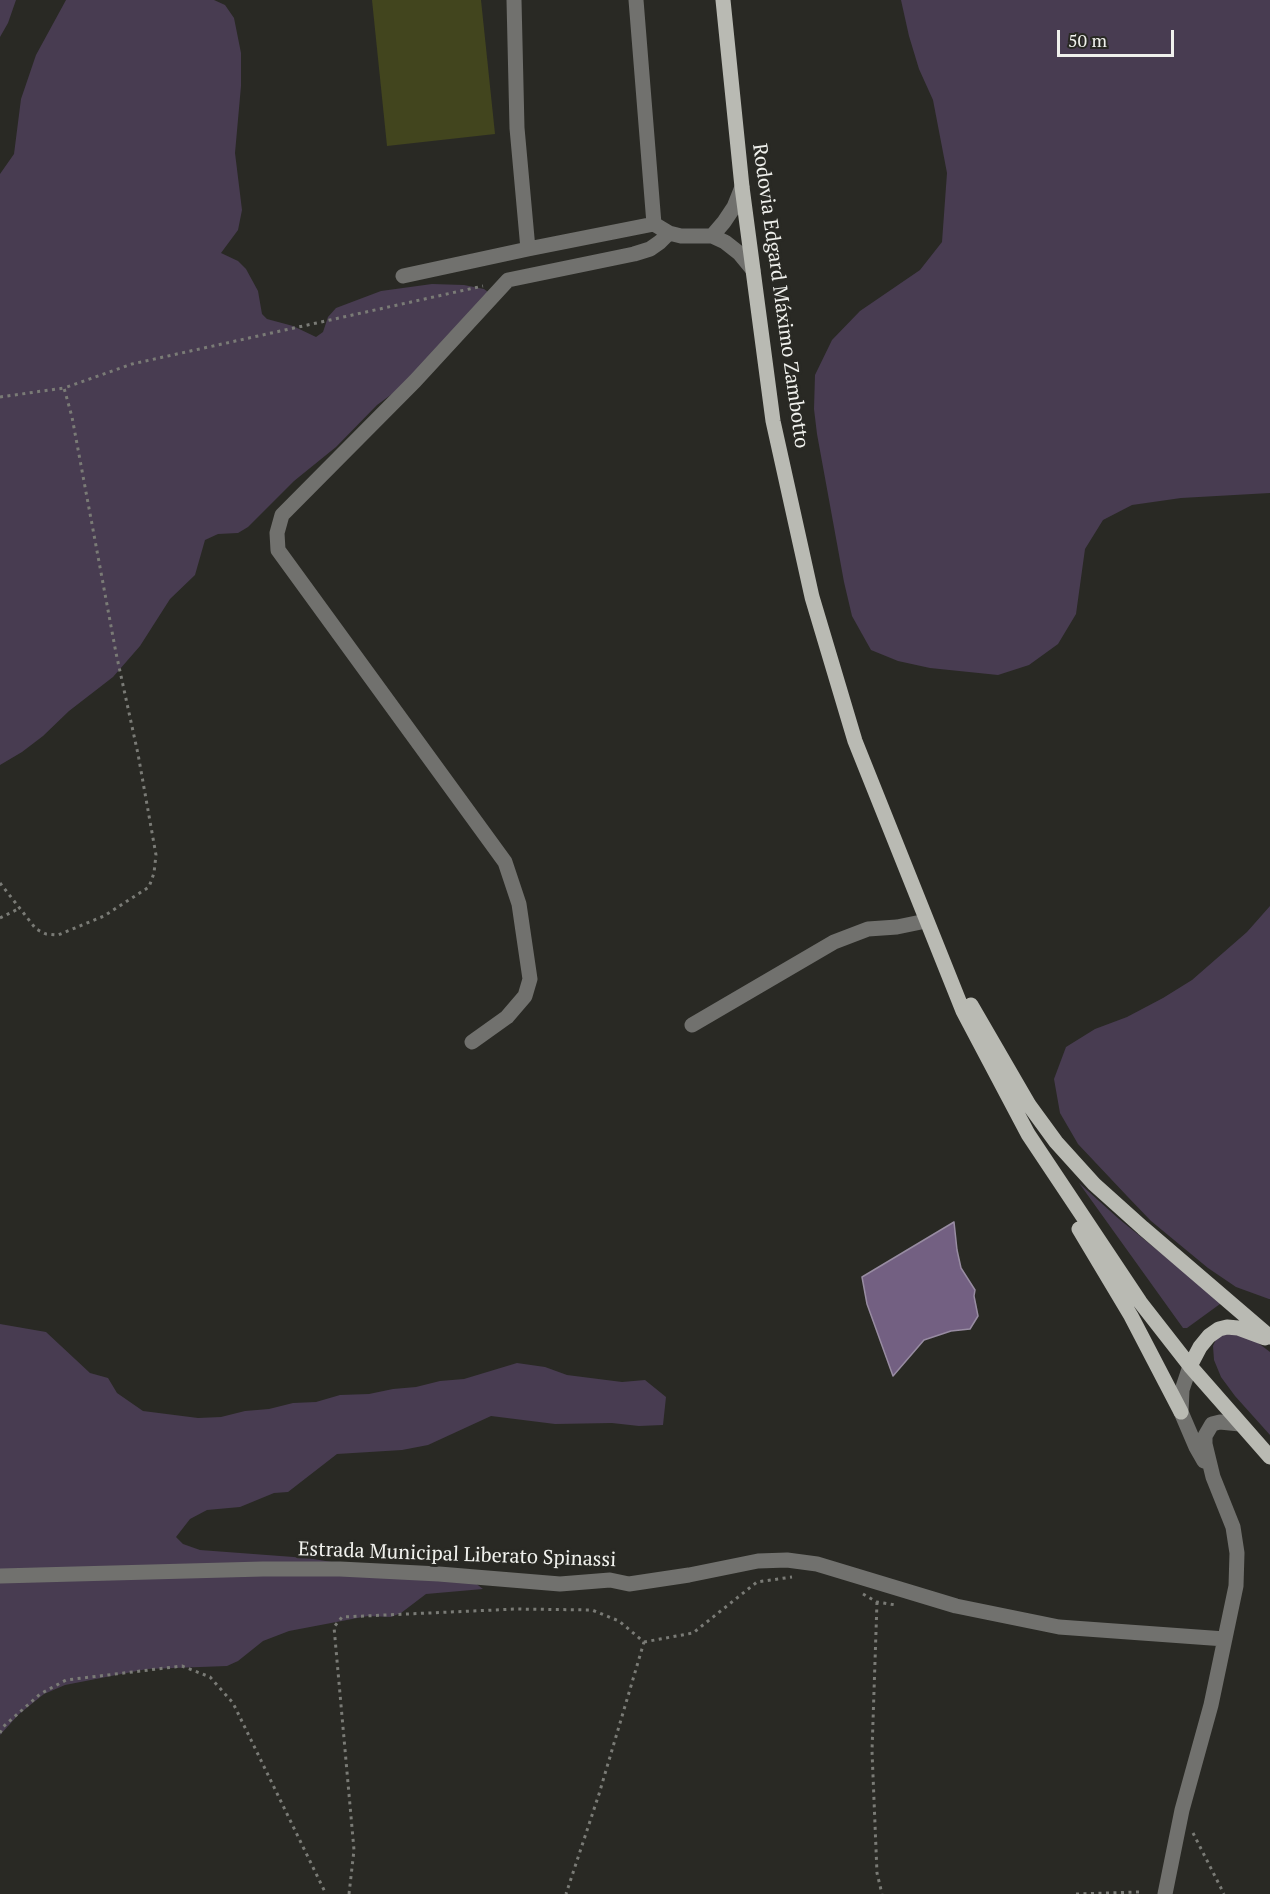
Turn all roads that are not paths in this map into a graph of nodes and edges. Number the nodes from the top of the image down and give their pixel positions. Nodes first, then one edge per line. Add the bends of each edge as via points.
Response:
1 (513, 0) edge
2 (636, 0) edge
3 (723, 0) edge
4 (742, 187) junction
5 (654, 224) junction
6 (669, 233) junction
7 (712, 236) junction
8 (528, 249) junction
9 (753, 270) junction
10 (403, 276) dead end
11 (929, 928) junction
12 (692, 1025) dead end
13 (472, 1042) dead end
14 (1028, 1134) junction
15 (1270, 1339) edge
16 (1190, 1366) junction
17 (1181, 1412) junction
18 (1240, 1424) junction
19 (1270, 1457) edge
20 (1214, 1477) junction
21 (0, 1576) edge
22 (1226, 1639) junction
23 (1165, 1894) edge

1 - 8 street via 517,128
2 - 5 street
3 - 4 main road, Rodovia Edgard Máximo Zambotto
4 - 7 street via 734,207
4 - 9 main road, Rodovia Edgard Máximo Zambotto
5 - 6 street
5 - 8 street
6 - 7 street
6 - 13 street via 650,249 634,254 508,280 282,515 277,533 278,550 505,862 519,904 530,979 525,996 507,1017
7 - 9 street via 739,253
8 - 10 street
9 - 11 main road, Rodovia Edgard Máximo Zambotto via 773,422 812,597 855,741
11 - 12 street via 868,929 834,942
11 - 14 main road, Rodovia Edgard Máximo Zambotto via 963,1011
11 - 15 main road, Rodovia Edgard Máximo Zambotto via 1029,1105 1056,1142 1126,1214
14 - 16 main road, Rodovia Edgard Máximo Zambotto via 1140,1302
14 - 17 main road via 1042,1171 1131,1316
15 - 16 main road via 1238,1328 1219,1329
16 - 17 street via 1182,1390
16 - 18 main road, Rodovia Edgard Máximo Zambotto
17 - 20 street
18 - 19 main road, Rodovia Edgard Máximo Zambotto
18 - 20 street via 1220,1422 1208,1429 1205,1444
20 - 22 street via 1233,1527 1237,1553 1236,1586
21 - 22 street, Estrada Municipal Liberato Spinassi via 340,1569 560,1584 610,1580 629,1584 758,1561 787,1560 818,1564 956,1606 1059,1627
22 - 23 street via 1182,1810

